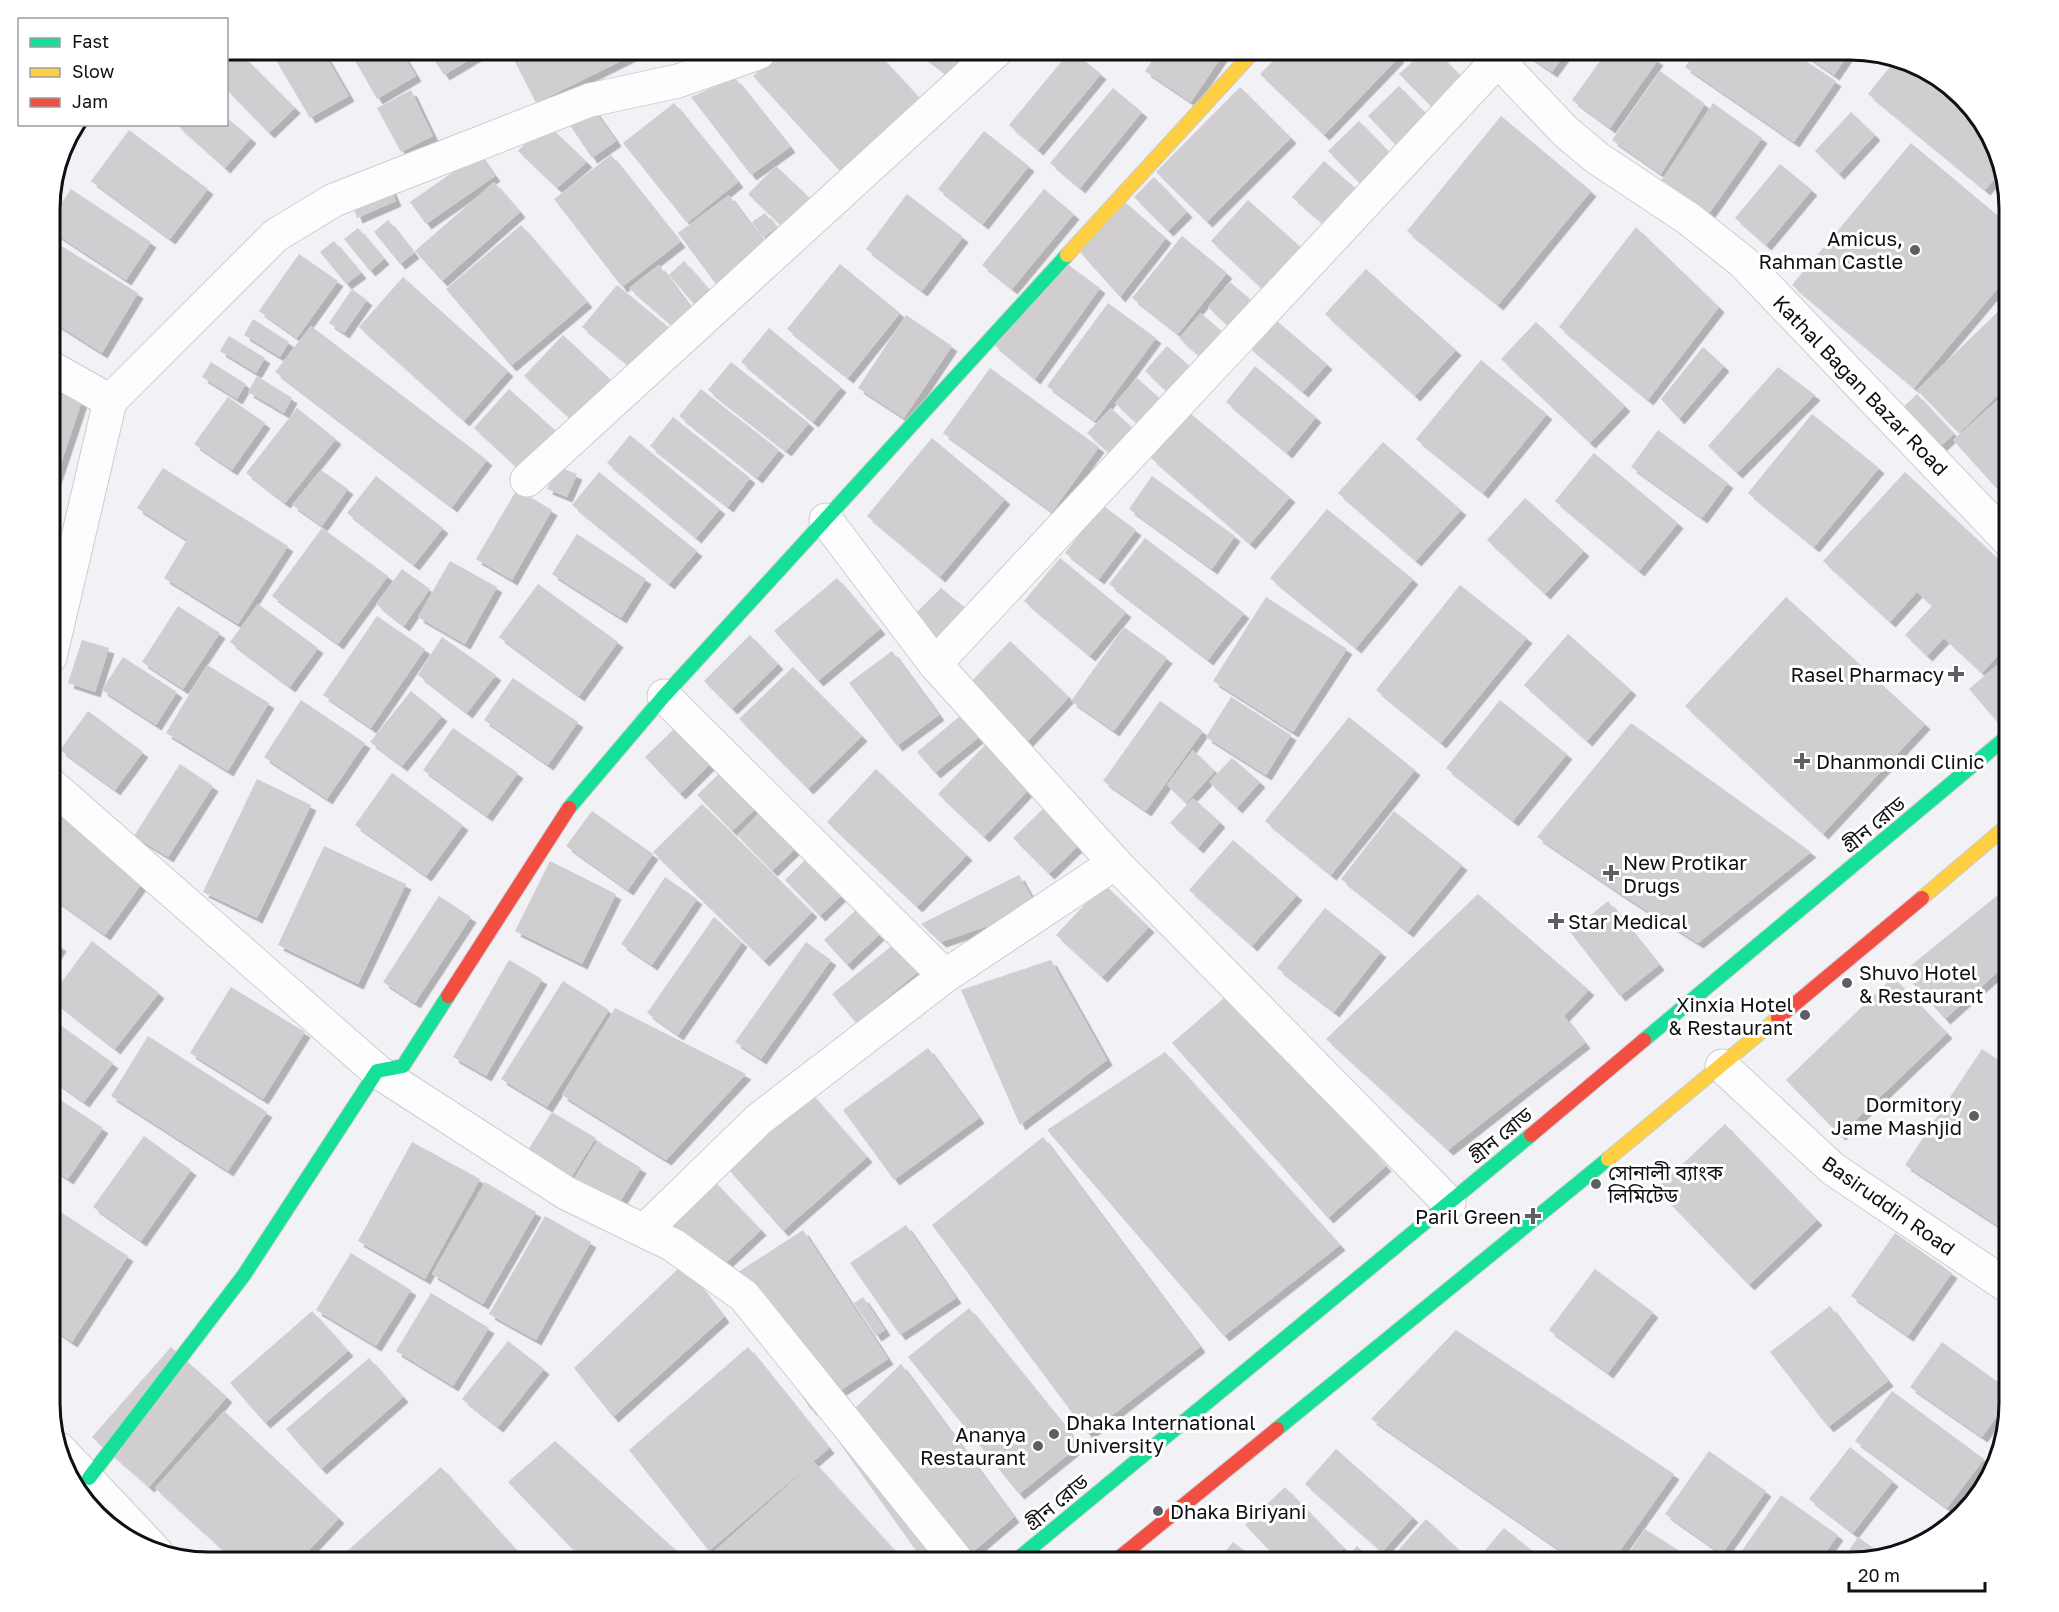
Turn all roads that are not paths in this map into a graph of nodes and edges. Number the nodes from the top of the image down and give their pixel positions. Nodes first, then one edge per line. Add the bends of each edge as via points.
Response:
1 (738, 60) edge
2 (986, 60) edge
3 (1246, 60) edge
4 (1488, 60) edge
5 (1498, 60) edge
6 (60, 373) edge
7 (110, 401) junction
8 (527, 480) dead end
9 (826, 520) junction
10 (1999, 530) edge
11 (60, 614) edge
12 (935, 664) junction
13 (664, 696) junction
14 (1999, 744) edge
15 (60, 793) edge
16 (1999, 833) edge
17 (1115, 863) junction
18 (945, 976) junction
19 (1722, 1066) junction
20 (377, 1071) junction
21 (1449, 1203) junction
22 (645, 1230) junction
23 (1999, 1280) edge
24 (72, 1462) edge
25 (88, 1478) junction
26 (141, 1536) edge
27 (949, 1552) edge
28 (1027, 1552) edge
29 (1130, 1552) edge

1 - 7 street via 678,81 590,100 334,200 276,235
2 - 8 street
3 - 9 main road
4 - 12 street
5 - 10 street, Kathal Bagan Bazar Road via 1581,145 1689,219 1743,262
6 - 7 street
7 - 11 street
9 - 12 street
9 - 13 main road
12 - 17 street
13 - 18 street
13 - 20 main road via 573,802 403,1066
14 - 21 main road, গ্রীন রোড
15 - 20 street
16 - 19 main road
17 - 18 street
17 - 21 street
18 - 22 street via 758,1120
19 - 23 street, Basiruddin Road via 1833,1169
19 - 29 main road
20 - 22 street via 566,1193
20 - 25 main road via 244,1275
21 - 28 main road, গ্রীন রোড
22 - 27 street via 673,1245 744,1296
24 - 25 street
25 - 26 street

